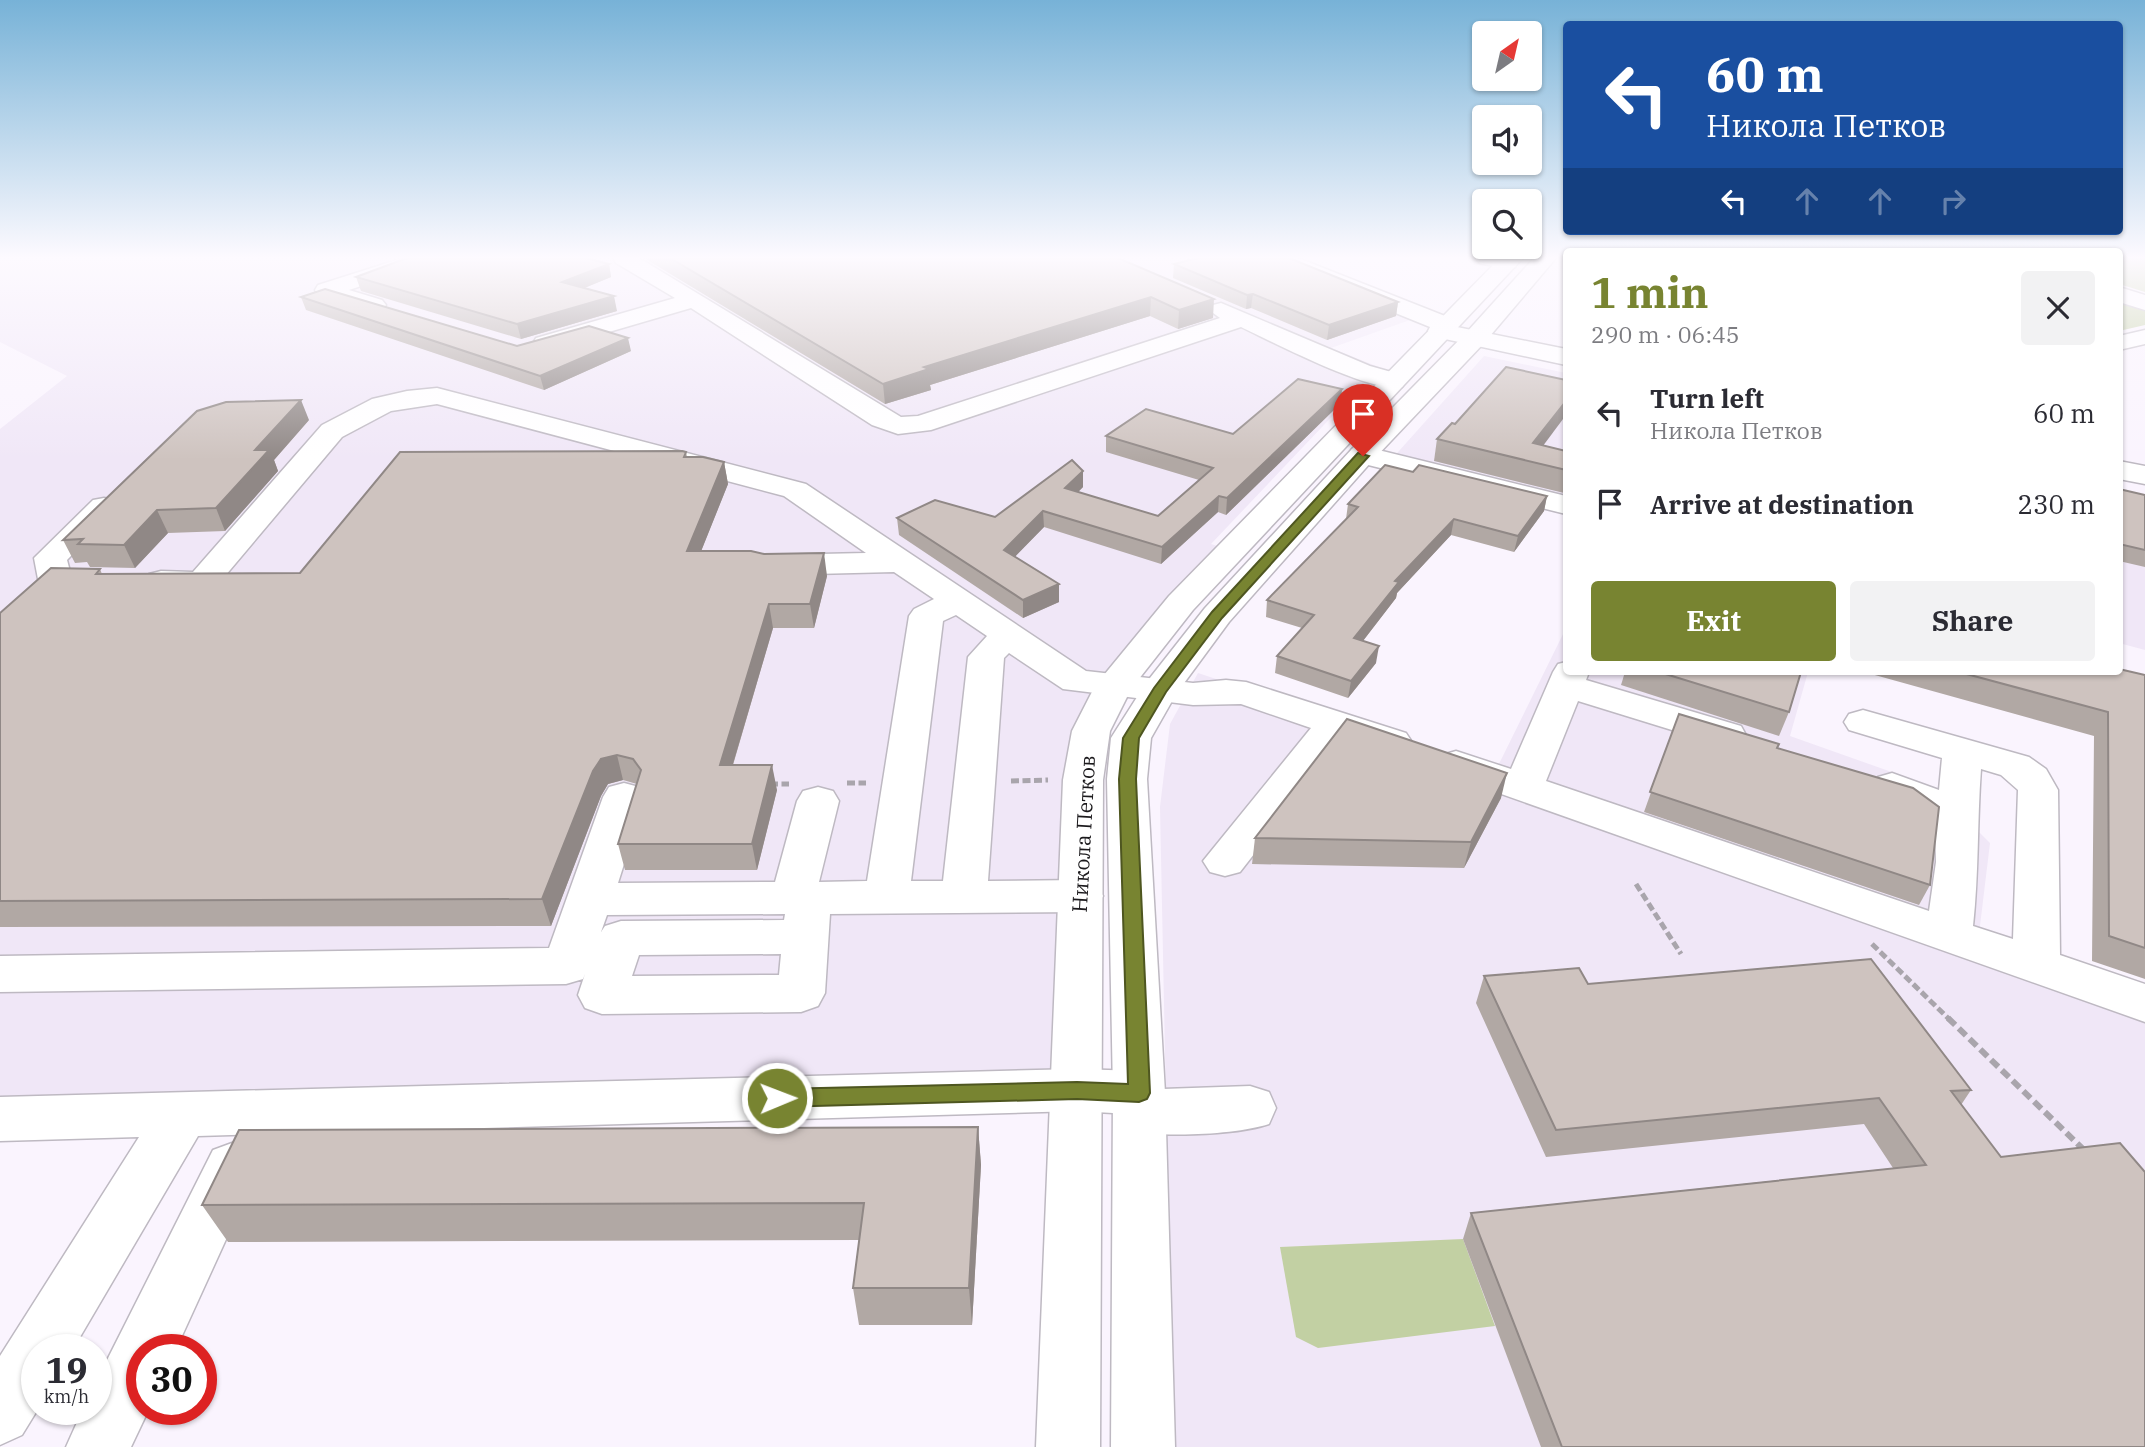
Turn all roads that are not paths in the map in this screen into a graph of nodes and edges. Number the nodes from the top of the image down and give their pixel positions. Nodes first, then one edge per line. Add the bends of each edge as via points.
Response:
1 (604, 326) edge
2 (734, 326) edge
3 (1222, 326) edge
4 (1257, 326) edge
5 (1441, 326) edge
6 (1458, 326) edge
7 (1454, 331) junction
8 (2145, 337) edge
9 (2123, 342) edge
10 (521, 349) edge
11 (1563, 356) edge
12 (1393, 380) junction
13 (319, 411) dead end
14 (359, 413) junction
15 (1363, 456) junction
16 (2123, 471) edge
17 (2145, 475) edge
18 (126, 486) edge
19 (1563, 504) edge
20 (901, 562) junction
21 (768, 565) edge
22 (135, 581) edge
23 (958, 601) junction
24 (27, 603) edge
25 (1014, 639) junction
26 (1568, 679) edge
27 (1114, 686) junction
28 (1159, 691) junction
29 (1863, 722) dead end
30 (1336, 723) junction
31 (1755, 744) edge
32 (1963, 751) junction
33 (1860, 776) edge
34 (1523, 788) junction
35 (624, 797) dead end
36 (818, 801) dead end
37 (1956, 826) junction
38 (1225, 862) dead end
39 (1081, 896) junction
40 (887, 897) junction
41 (964, 897) junction
42 (590, 899) junction
43 (802, 911) junction
44 (1949, 935) junction
45 (2036, 965) junction
46 (0, 974) edge
47 (2145, 1003) edge
48 (1077, 1090) junction
49 (1139, 1102) junction
50 (1250, 1108) dead end
51 (259, 1112) junction
52 (183, 1114) junction
53 (0, 1119) edge
54 (48, 1334) edge
55 (152, 1334) edge
56 (21, 1379) edge
57 (126, 1389) edge
58 (0, 1413) edge
59 (98, 1447) edge
60 (1068, 1447) edge
61 (1143, 1447) edge

1 - 10 main road
2 - 3 main road via 898,426 921,424
4 - 12 main road via 1361,371
5 - 7 main road
6 - 7 main road, Никола Петков
7 - 11 main road
7 - 12 main road, Никола Петков
7 - 15 main road, Никола Петков
8 - 9 main road
12 - 27 main road, Никола Петков via 1181,603
13 - 14 main road
14 - 20 main road via 402,398 437,396 795,490
14 - 22 main road via 332,431 202,582
15 - 19 main road
15 - 28 main road, Никола Петков via 1217,615
16 - 17 main road
18 - 24 main road via 50,558 68,579
20 - 21 main road
20 - 23 main road
23 - 25 main road
23 - 40 main road via 926,616
25 - 27 main road via 1076,681
25 - 41 main road via 996,645 986,657
26 - 31 main road
26 - 34 main road
27 - 28 main road
27 - 39 main road, Никола Петков via 1091,731 1083,780
28 - 30 main road via 1246,693
28 - 49 main road, Никола Петков via 1131,738 1127,779
29 - 32 main road
30 - 34 main road
30 - 38 main road
32 - 37 main road
32 - 45 main road via 2015,766 2032,778 2038,790
33 - 37 main road via 1913,792
34 - 44 main road via 1693,864
35 - 42 main road
36 - 43 main road
37 - 44 main road
39 - 41 main road
39 - 48 main road, Никола Петков
40 - 41 main road
40 - 43 main road
42 - 43 main road
42 - 46 main road via 566,966
44 - 45 main road
45 - 47 main road
48 - 49 main road
48 - 51 main road
48 - 60 main road, Никола Петков
49 - 50 main road
49 - 61 main road, Никола Петков
51 - 52 main road
51 - 55 main road
52 - 53 main road
52 - 54 main road
56 - 58 main road
57 - 59 main road

